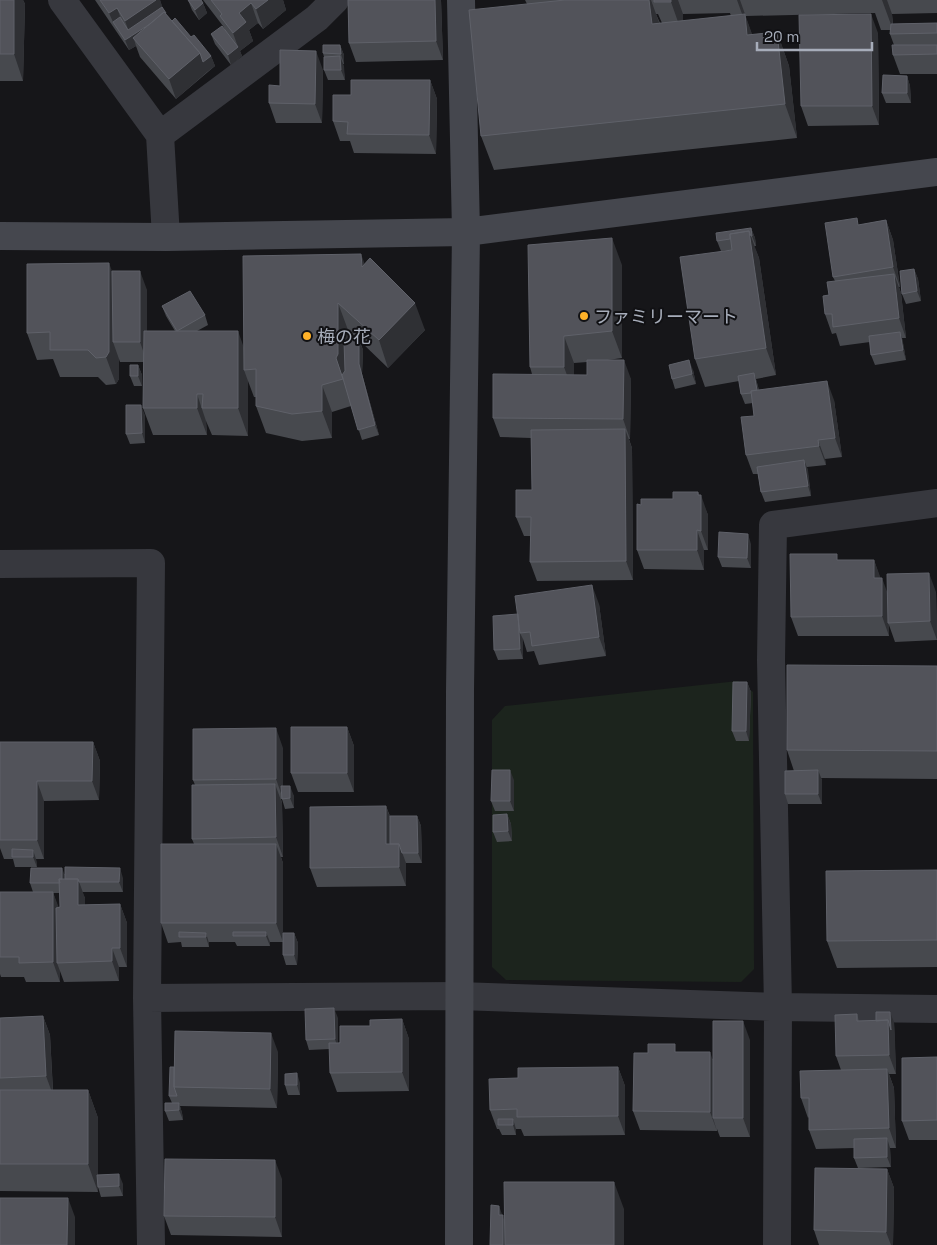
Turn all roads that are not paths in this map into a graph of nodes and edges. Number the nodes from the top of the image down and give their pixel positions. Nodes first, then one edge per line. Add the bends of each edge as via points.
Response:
1 (62, 0) edge
2 (336, 0) edge
3 (461, 0) edge
4 (160, 135) junction
5 (937, 172) edge
6 (466, 232) junction
7 (0, 236) edge
8 (166, 237) junction
9 (937, 502) edge
10 (0, 564) edge
11 (459, 996) junction
12 (147, 998) junction
13 (778, 1006) junction
14 (937, 1009) edge
15 (151, 1245) edge
16 (459, 1245) edge
17 (777, 1245) edge

1 - 4 street
2 - 4 street
3 - 6 street
4 - 8 street
5 - 6 street
6 - 8 street
6 - 11 street
7 - 8 street
9 - 13 street via 772,525 770,660
10 - 12 street via 151,563
11 - 12 street
11 - 13 street
11 - 16 street
12 - 15 street
13 - 14 street
13 - 17 street

